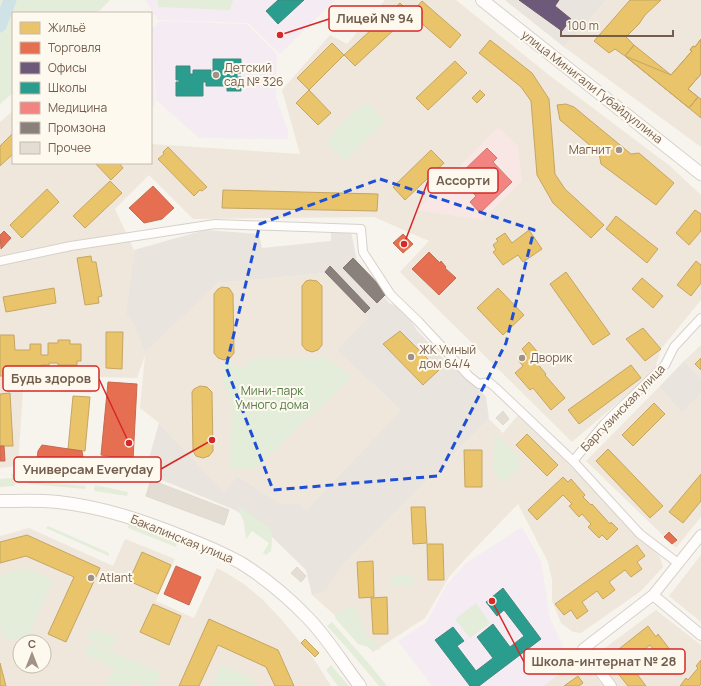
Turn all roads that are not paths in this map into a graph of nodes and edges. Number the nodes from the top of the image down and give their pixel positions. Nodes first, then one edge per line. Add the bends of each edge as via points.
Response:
1 (482, 0) edge
2 (701, 174) edge
3 (0, 261) edge
4 (701, 318) edge
5 (573, 461) junction
6 (0, 501) edge
7 (701, 535) edge
8 (678, 563) junction
9 (653, 595) junction
10 (701, 635) edge
11 (360, 686) edge
12 (611, 686) edge

1 - 2 main road, улица Минигали Губайдуллина
3 - 5 street via 71,246 215,224 361,229 363,252 391,295 469,376 479,384 489,382
4 - 5 street, Баргузинская улица via 674,347 665,365 605,423
5 - 8 street via 640,534
6 - 11 main road, Бакалинская улица via 57,502 127,516 147,522 240,563 288,599 309,620
7 - 8 street
8 - 9 street
9 - 10 street
9 - 12 street via 583,648

